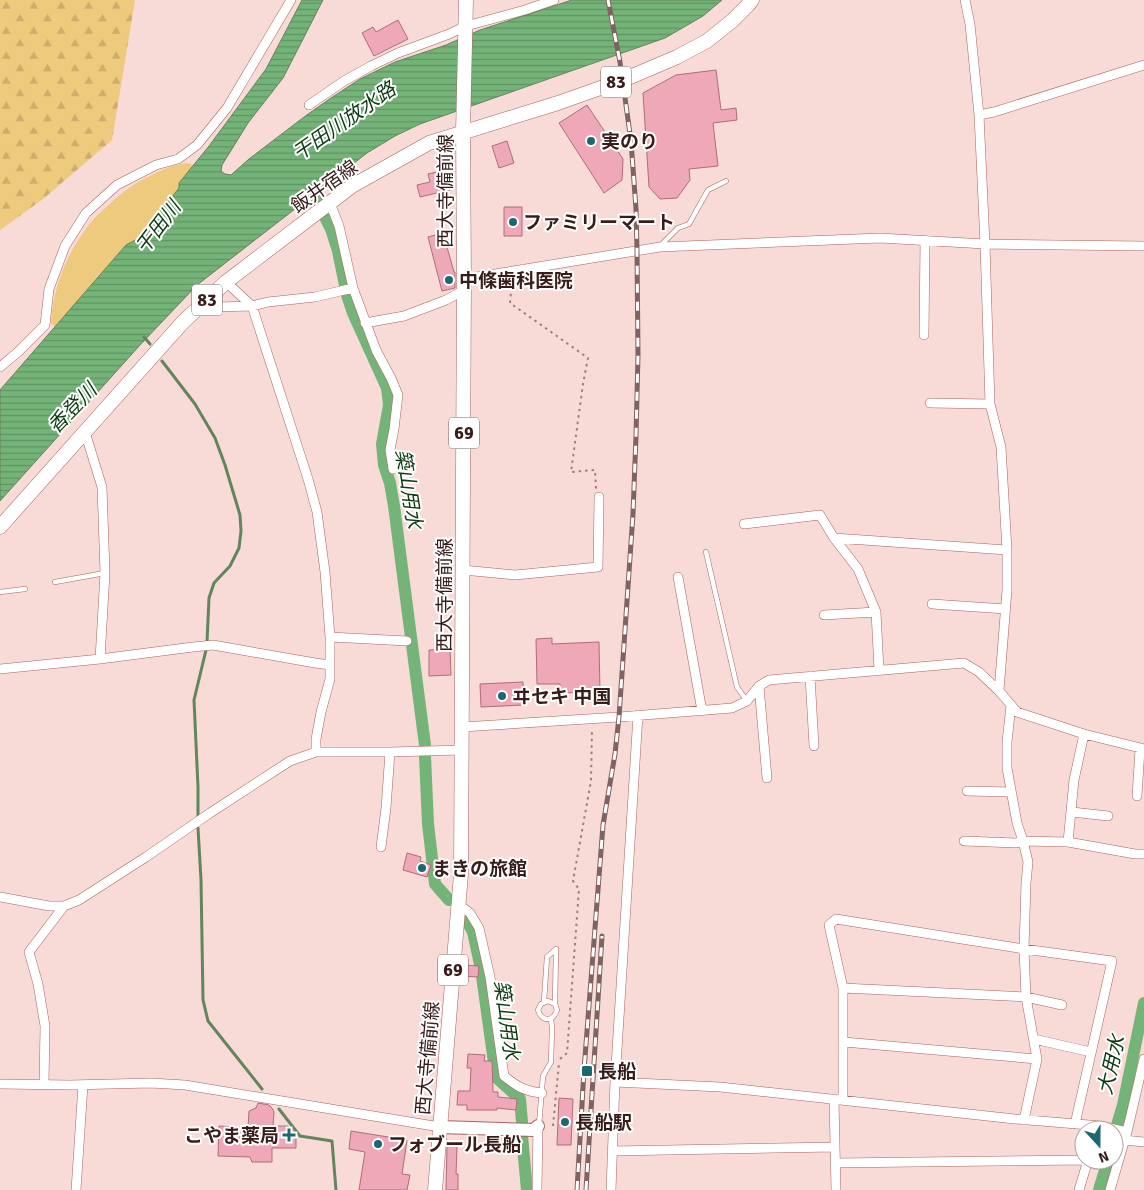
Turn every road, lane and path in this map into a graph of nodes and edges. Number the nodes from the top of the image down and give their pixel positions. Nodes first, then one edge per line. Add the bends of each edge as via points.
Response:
1 (291, 0) edge
2 (466, 0) edge
3 (554, 0) edge
4 (752, 0) edge
5 (964, 0) edge
6 (466, 29) junction
7 (1144, 65) edge
8 (309, 105) dead end
9 (978, 115) junction
10 (463, 132) junction
11 (726, 180) dead end
12 (330, 203) junction
13 (925, 240) junction
14 (985, 244) junction
15 (1144, 246) edge
16 (660, 247) junction
17 (512, 271) junction
18 (226, 282) junction
19 (464, 285) junction
20 (348, 289) junction
21 (204, 303) junction
22 (252, 306) junction
23 (365, 322) junction
24 (924, 335) dead end
25 (0, 367) edge
26 (930, 403) dead end
27 (990, 404) junction
28 (85, 432) junction
29 (393, 469) dead end
30 (599, 497) joint
31 (744, 524) dead end
32 (0, 526) edge
33 (834, 538) junction
34 (1007, 550) junction
35 (706, 552) dead end
36 (463, 570) junction
37 (105, 573) junction
38 (678, 577) dead end
39 (55, 582) dead end
40 (26, 588) dead end
41 (0, 592) edge
42 (932, 604) dead end
43 (1006, 609) junction
44 (876, 612) junction
45 (824, 615) dead end
46 (330, 637) junction
47 (406, 641) dead end
48 (100, 659) junction
49 (330, 664) junction
50 (0, 669) edge
51 (879, 670) junction
52 (810, 676) junction
53 (759, 686) junction
54 (999, 692) junction
55 (747, 701) junction
56 (1011, 704) junction
57 (702, 711) junction
58 (638, 715) junction
59 (592, 719) junction
60 (462, 727) junction
61 (1084, 734) junction
62 (814, 746) dead end
63 (1142, 749) edge
64 (462, 750) junction
65 (316, 752) junction
66 (390, 752) junction
67 (767, 778) dead end
68 (967, 791) dead end
69 (1011, 792) junction
70 (1137, 796) dead end
71 (1072, 812) junction
72 (1108, 816) dead end
73 (964, 841) dead end
74 (1023, 841) junction
75 (1068, 842) junction
76 (381, 847) dead end
77 (1144, 854) edge
78 (0, 897) edge
79 (458, 904) junction
80 (64, 906) junction
81 (1024, 949) junction
82 (843, 988) junction
83 (1026, 997) junction
84 (544, 1001) junction
85 (554, 1004) junction
86 (1062, 1006) dead end
87 (550, 1019) junction
88 (1034, 1039) junction
89 (844, 1042) junction
90 (1091, 1052) junction
91 (1038, 1059) junction
92 (1144, 1059) edge
93 (615, 1082) junction
94 (0, 1084) edge
95 (44, 1085) junction
96 (83, 1085) junction
97 (542, 1093) junction
98 (839, 1100) junction
99 (1024, 1120) junction
100 (1075, 1120) edge
101 (1074, 1124) edge
102 (538, 1126) junction
103 (553, 1126) dead end
104 (440, 1127) junction
105 (1126, 1136) junction
106 (1144, 1142) edge
107 (835, 1148) junction
108 (612, 1151) junction
109 (1074, 1160) edge
110 (835, 1163) junction
111 (1085, 1170) edge
112 (76, 1190) edge
113 (435, 1190) edge
114 (537, 1190) edge
115 (611, 1190) edge
116 (836, 1190) edge
117 (1079, 1190) edge
118 (1110, 1190) edge

1 - 25 street via 227,108 197,145 178,159 156,165 117,185 86,213 65,246 49,290 45,325
2 - 6 main road, 西大寺備前線 / 69
3 - 6 street
4 - 10 main road, 飯井宿線 / 83 via 707,41 677,57 558,103
5 - 9 street via 970,24
6 - 8 street via 371,66
6 - 10 main road, 西大寺備前線 / 69
7 - 9 street
9 - 14 street
10 - 12 main road, 飯井宿線 / 83 via 429,144 352,186
10 - 19 main road, 西大寺備前線 / 69
11 - 16 lane via 708,190 689,224 678,228
12 - 18 main road, 飯井宿線 / 83
12 - 20 street via 339,226
13 - 14 street
13 - 16 street via 880,238
13 - 24 street
14 - 15 street
14 - 27 street
16 - 17 street
17 - 19 street
17 - 30 path via 510,303 588,358 571,472 595,470
18 - 21 main road, 飯井宿線 / 83
18 - 22 street
19 - 23 street via 446,300 404,316
19 - 36 main road, 西大寺備前線 / 69
20 - 22 street
20 - 23 street
21 - 22 street
21 - 28 main road, 飯井宿線 / 83 via 183,322
22 - 46 street via 317,512
23 - 29 street via 398,395 390,450
26 - 27 street
27 - 34 street via 1002,447
28 - 32 main road, 飯井宿線 / 83
28 - 37 street via 102,487
30 - 36 street via 598,567 515,575
31 - 33 street via 820,515
33 - 34 street
33 - 44 street via 858,569
34 - 43 street
35 - 55 lane via 736,687
36 - 60 main road, 西大寺備前線 / 69
37 - 39 lane
37 - 48 street
38 - 57 street
40 - 41 lane
42 - 43 street
43 - 54 street
44 - 45 street
44 - 51 street
46 - 47 street
46 - 49 street
48 - 49 street via 213,646
48 - 50 street
49 - 65 street
51 - 52 street
51 - 54 street via 964,663 979,672
52 - 53 street via 769,680
52 - 62 street
53 - 55 street
53 - 67 street
54 - 56 street
55 - 57 street via 732,708
56 - 61 street via 1017,712
56 - 69 street via 1007,742
57 - 58 street
58 - 59 street
58 - 93 street
59 - 60 street
59 - 103 path via 591,781 573,881 579,889 567,1053 560,1058
60 - 64 main road, 西大寺備前線 / 69
61 - 63 street
61 - 71 street via 1074,780
63 - 70 street
64 - 66 street
64 - 79 main road, 西大寺備前線 / 69
65 - 66 street
65 - 80 street via 290,761 79,900
66 - 76 street
68 - 69 street
69 - 74 street
71 - 72 street
71 - 75 street
73 - 74 street
74 - 75 street
74 - 81 street via 1028,862
75 - 77 street
78 - 80 street
79 - 97 street via 470,912 479,928 490,976 504,1076 527,1091
79 - 104 main road, 西大寺備前線 / 69
80 - 95 street via 28,952 38,984 45,1026
81 - 82 street via 836,919 829,925
81 - 83 street
81 - 90 street via 1112,961
82 - 83 street
82 - 89 street
83 - 86 street
83 - 88 street
84 - 85 lane
84 - 85 lane via 547,957 556,949
84 - 87 lane via 539,1007 539,1014
85 - 87 lane via 557,1010
87 - 97 lane via 551,1062 543,1076
88 - 90 street
88 - 91 street
89 - 91 street
89 - 98 street
90 - 100 street
91 - 99 street
92 - 105 street
93 - 98 street via 720,1087
93 - 108 street
94 - 95 street
95 - 96 street
96 - 104 street via 185,1085
96 - 112 street
97 - 102 lane
98 - 99 street
98 - 107 street
99 - 101 street
102 - 104 street via 534,1130
102 - 114 street
104 - 113 main road, 西大寺備前線 / 69
105 - 106 street
105 - 118 street
107 - 108 street
107 - 110 street
108 - 115 street
109 - 110 street
110 - 116 street
111 - 117 street

